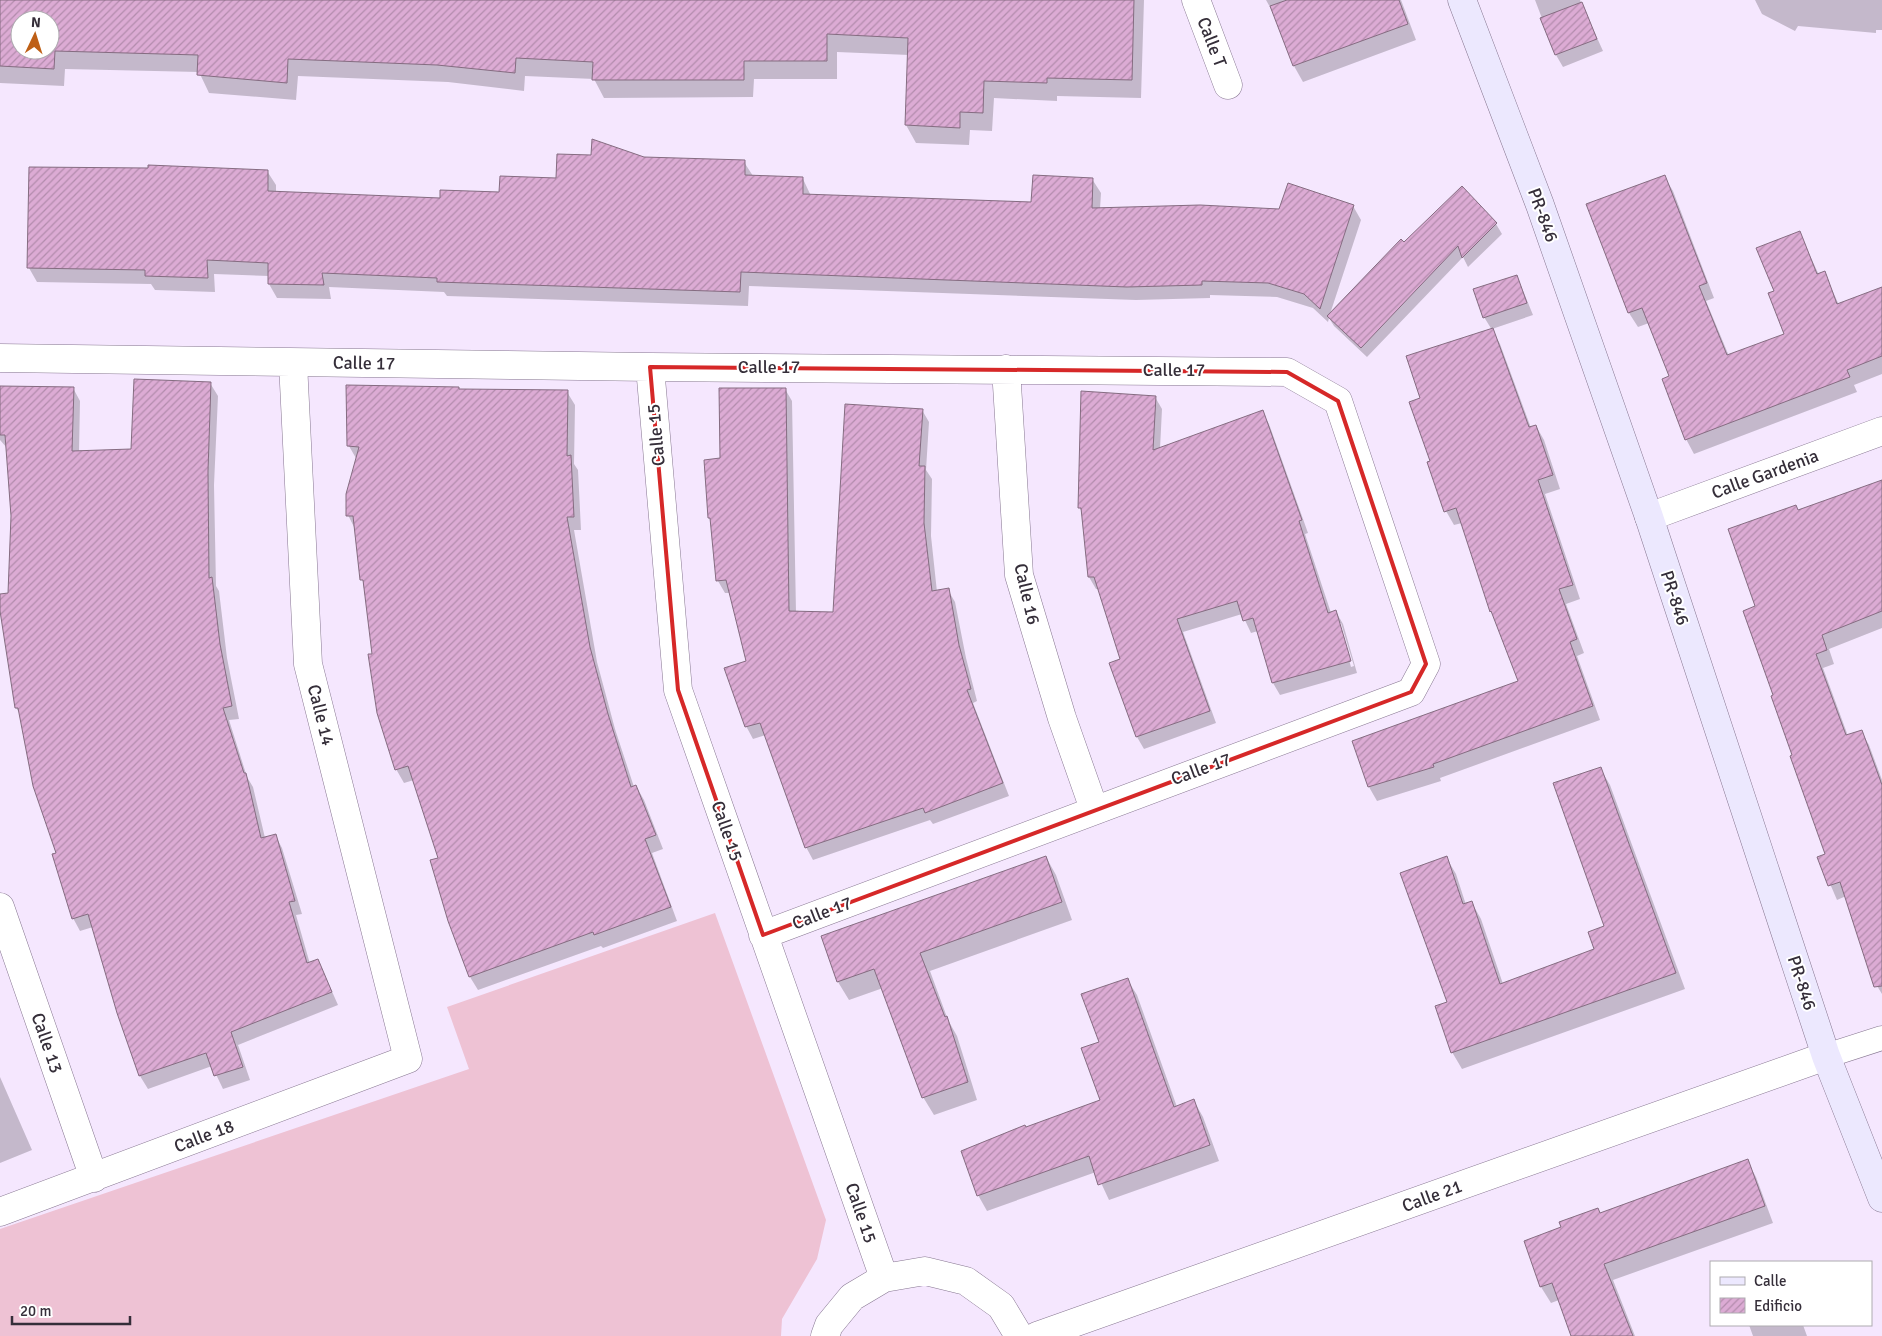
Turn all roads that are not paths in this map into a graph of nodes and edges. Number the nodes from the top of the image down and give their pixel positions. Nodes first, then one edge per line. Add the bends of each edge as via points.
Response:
1 (1196, 0) edge
2 (1462, 0) edge
3 (1228, 85) dead end
4 (0, 358) edge
5 (293, 363) junction
6 (650, 367) junction
7 (1006, 369) junction
8 (1882, 431) edge
9 (1649, 517) junction
10 (1094, 809) junction
11 (0, 907) edge
12 (763, 935) junction
13 (1882, 1038) edge
14 (1826, 1056) junction
15 (408, 1059) joint
16 (94, 1178) junction
17 (1882, 1198) edge
18 (0, 1212) edge
19 (884, 1278) junction
20 (825, 1336) edge
21 (1019, 1336) edge
22 (1037, 1336) edge

1 - 3 street, Calle T
2 - 9 street, PR-846 / PR-846 via 1540,205
4 - 5 street, Calle 17
5 - 6 street, Calle 17
5 - 15 street, Calle 14 via 308,664
6 - 7 street, Calle 17
6 - 12 street, Calle 15 via 678,690
7 - 10 street, Calle 16 via 1019,575 1062,718
7 - 10 street, Calle 17 via 1287,372 1338,401 1426,664 1411,692
8 - 9 street, Calle Gardenia
9 - 14 street, PR-846 / PR-846
10 - 12 street, Calle 17
11 - 16 street, Calle 13
12 - 19 street, Calle 15
13 - 14 lane
14 - 17 street, PR-846 / PR-846
14 - 22 street, Calle 21
15 - 16 street, Calle 18
16 - 18 street, Calle 18
19 - 20 street via 852,1297 829,1324
19 - 21 street via 926,1272 966,1281 1001,1306

